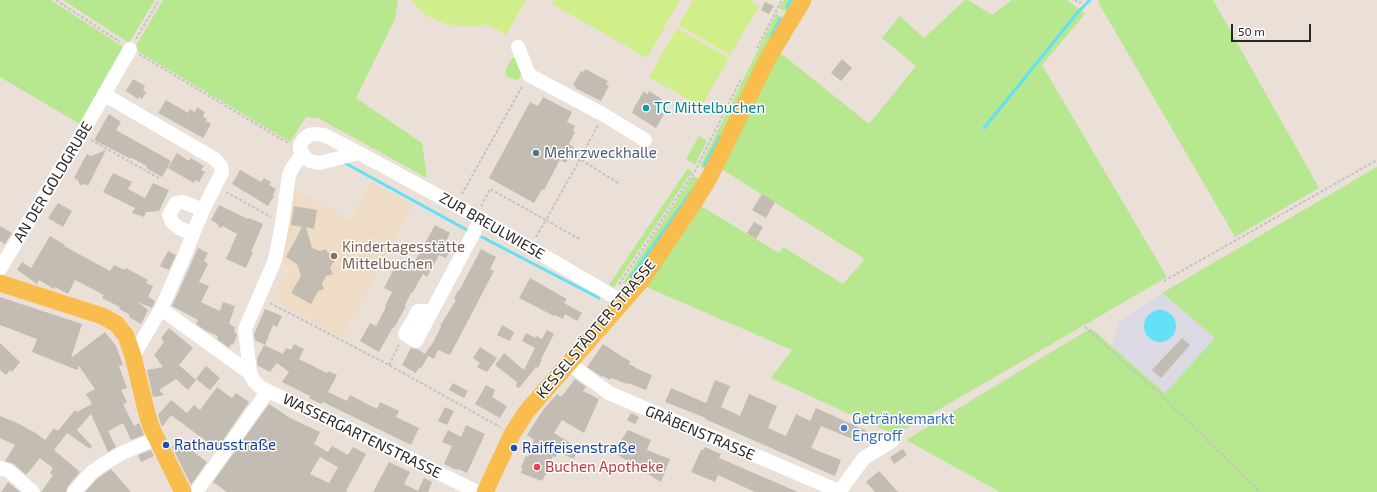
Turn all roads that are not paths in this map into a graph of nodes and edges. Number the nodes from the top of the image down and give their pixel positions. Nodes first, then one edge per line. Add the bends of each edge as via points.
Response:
1 (802, 0) edge
2 (518, 47) dead end
3 (130, 49) road end
4 (105, 95) junction
5 (646, 140) dead end
6 (301, 152) junction
7 (359, 153) junction
8 (203, 210) junction
9 (478, 217) junction
10 (193, 234) junction
11 (0, 269) edge
12 (0, 283) edge
13 (617, 299) junction
14 (161, 309) junction
15 (405, 334) road end
16 (133, 356) junction
17 (568, 364) junction
18 (250, 373) junction
19 (268, 392) junction
20 (157, 438) junction
21 (892, 441) dead end
22 (0, 468) edge
23 (33, 492) edge
24 (74, 492) edge
25 (183, 492) edge
26 (196, 492) edge
27 (477, 492) edge
28 (485, 492) edge
29 (839, 492) edge

1 - 13 main road, KESSELSTÄDTER STRASSE via 768,58 709,178 641,281
2 - 5 street via 529,75
3 - 4 street, AN DER GOLDGRUBE
4 - 8 street via 215,159 221,166 222,172
4 - 11 street, AN DER GOLDGRUBE
6 - 7 street via 310,161 319,163
6 - 7 street, ZUR BREULWIESE via 303,140 318,133
6 - 18 street via 289,175 275,260 245,329
7 - 9 street, ZUR BREULWIESE
8 - 10 street
8 - 10 street via 183,202 176,203 169,215 179,228
9 - 13 street, ZUR BREULWIESE
9 - 15 street via 416,341
10 - 14 street
12 - 16 main road via 110,320 126,336
13 - 17 main road, KESSELSTÄDTER STRASSE
14 - 16 street
14 - 18 street, WASSERGARTENSTRASSE
16 - 20 main road via 148,418
17 - 28 main road, KESSELSTÄDTER STRASSE via 527,411 512,434
17 - 29 street, GRÄBENSTRASSE via 600,388 622,399
18 - 19 street, WASSERGARTENSTRASSE via 257,384
19 - 26 street, WASSERGARTENSTRASSE
19 - 27 street, WASSERGARTENSTRASSE via 373,440
20 - 24 street via 105,463 92,472
20 - 25 main road
21 - 29 street via 864,458
22 - 23 street via 12,474

